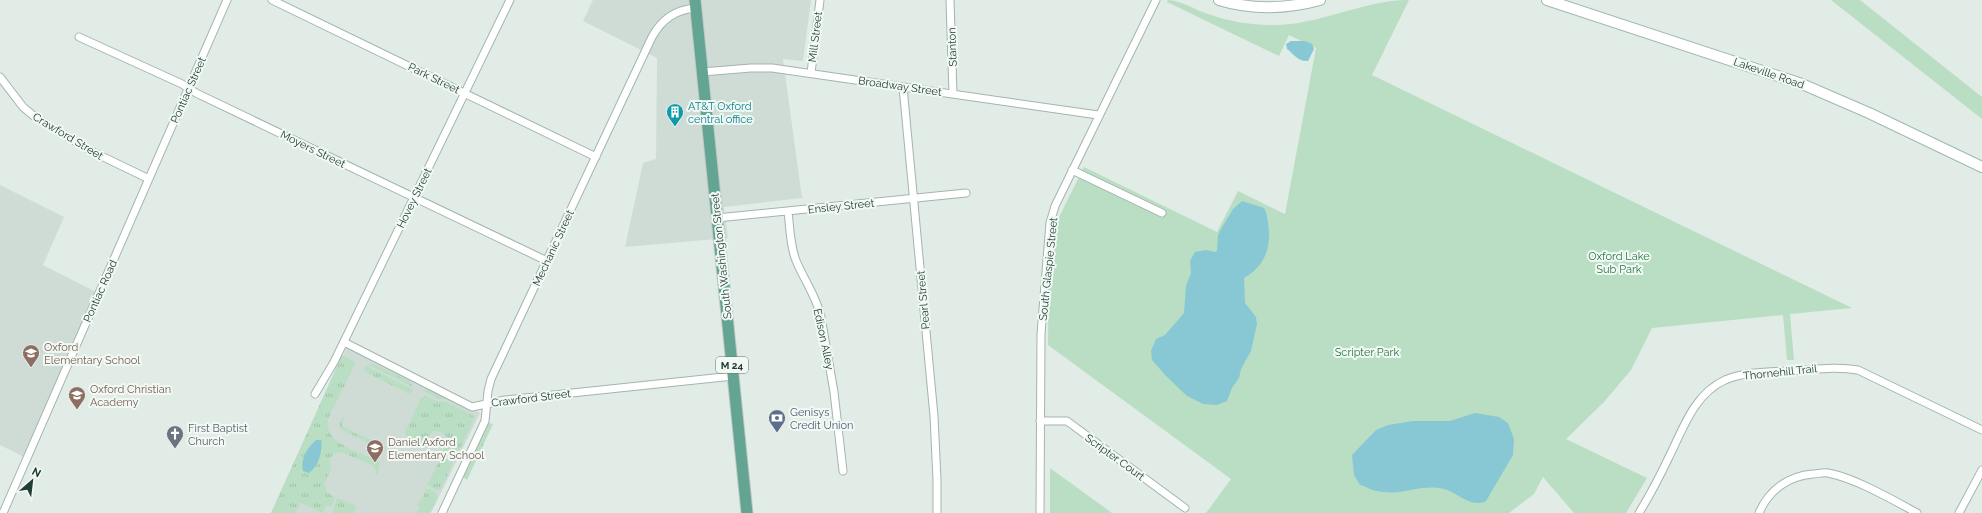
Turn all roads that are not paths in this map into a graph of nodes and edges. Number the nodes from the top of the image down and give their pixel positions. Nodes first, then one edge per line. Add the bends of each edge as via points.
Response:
1 (227, 0) edge
2 (272, 0) edge
3 (510, 0) edge
4 (820, 0) edge
5 (950, 0) edge
6 (1156, 0) edge
7 (1219, 0) edge
8 (1320, 0) edge
9 (1546, 0) edge
10 (695, 4) edge
11 (79, 38) dead end
12 (702, 72) junction
13 (810, 73) junction
14 (0, 77) edge
15 (903, 87) junction
16 (188, 89) junction
17 (465, 93) junction
18 (953, 94) junction
19 (1098, 115) junction
20 (596, 157) junction
21 (1982, 167) edge
22 (1072, 170) junction
23 (149, 179) junction
24 (966, 193) dead end
25 (414, 198) junction
26 (915, 198) junction
27 (788, 211) junction
28 (1162, 213) dead end
29 (717, 218) junction
30 (546, 261) junction
31 (344, 342) junction
32 (733, 376) junction
33 (315, 394) dead end
34 (487, 404) junction
35 (1040, 421) junction
36 (1982, 430) edge
37 (1982, 470) edge
38 (843, 471) dead end
39 (1185, 508) dead end
40 (3, 513) edge
41 (442, 513) edge
42 (747, 513) edge
43 (937, 513) edge
44 (1040, 513) edge
45 (1638, 513) edge
46 (1759, 513) edge
47 (1918, 513) edge
48 (1959, 513) edge

1 - 16 street, Pontiac Street
2 - 17 street, Park Street
3 - 17 street, Hovey Street
4 - 13 street, Mill Street
5 - 18 street, Stanton
6 - 19 street, South Glaspie Street
7 - 8 main road via 1247,6 1273,7
9 - 21 main road, Lakeville Road via 1802,84 1870,113
10 - 12 main road, South Washington Street / M 24
10 - 20 street, Mechanic Street via 674,12 658,27
11 - 16 street, Moyers Street
12 - 13 street, Broadway Street via 760,67
12 - 29 main road, South Washington Street / M 24
13 - 15 street, Broadway Street
14 - 23 street, Crawford Street via 24,107 36,117 91,151
15 - 18 street, Broadway Street
15 - 26 street, Pearl Street
16 - 23 street, Pontiac Street
16 - 25 street, Moyers Street
17 - 20 street, Park Street
17 - 25 street, Hovey Street
18 - 19 street, Broadway Street
19 - 22 street, South Glaspie Street
20 - 30 street, Mechanic Street
22 - 28 street
22 - 35 street, South Glaspie Street via 1050,223 1041,334
23 - 40 street, Pontiac Road
24 - 26 street, Ensley Street
25 - 30 street, Moyers Street
25 - 31 street, Hovey Street
26 - 27 street, Ensley Street
26 - 43 street, Pearl Street via 935,440
27 - 29 street, Ensley Street
27 - 38 street, Edison Alley via 796,262 818,305 821,317 838,420
29 - 32 main road, South Washington Street / M 24
30 - 34 street, Mechanic Street via 491,378
31 - 33 street, Hovey Street
31 - 34 street, Crawford Street via 472,406
32 - 34 street, Crawford Street
32 - 42 main road, South Washington Street / M 24
34 - 41 street, Mechanic Street via 482,426
35 - 39 street, Scripter Court via 1067,421
35 - 44 street, South Glaspie Street
36 - 45 street, Thornehill Trail via 1858,370 1821,368 1742,376 1725,381 1705,394 1690,413 1650,495
37 - 48 street
46 - 47 street via 1774,490 1787,480 1806,474 1827,473 1857,484

